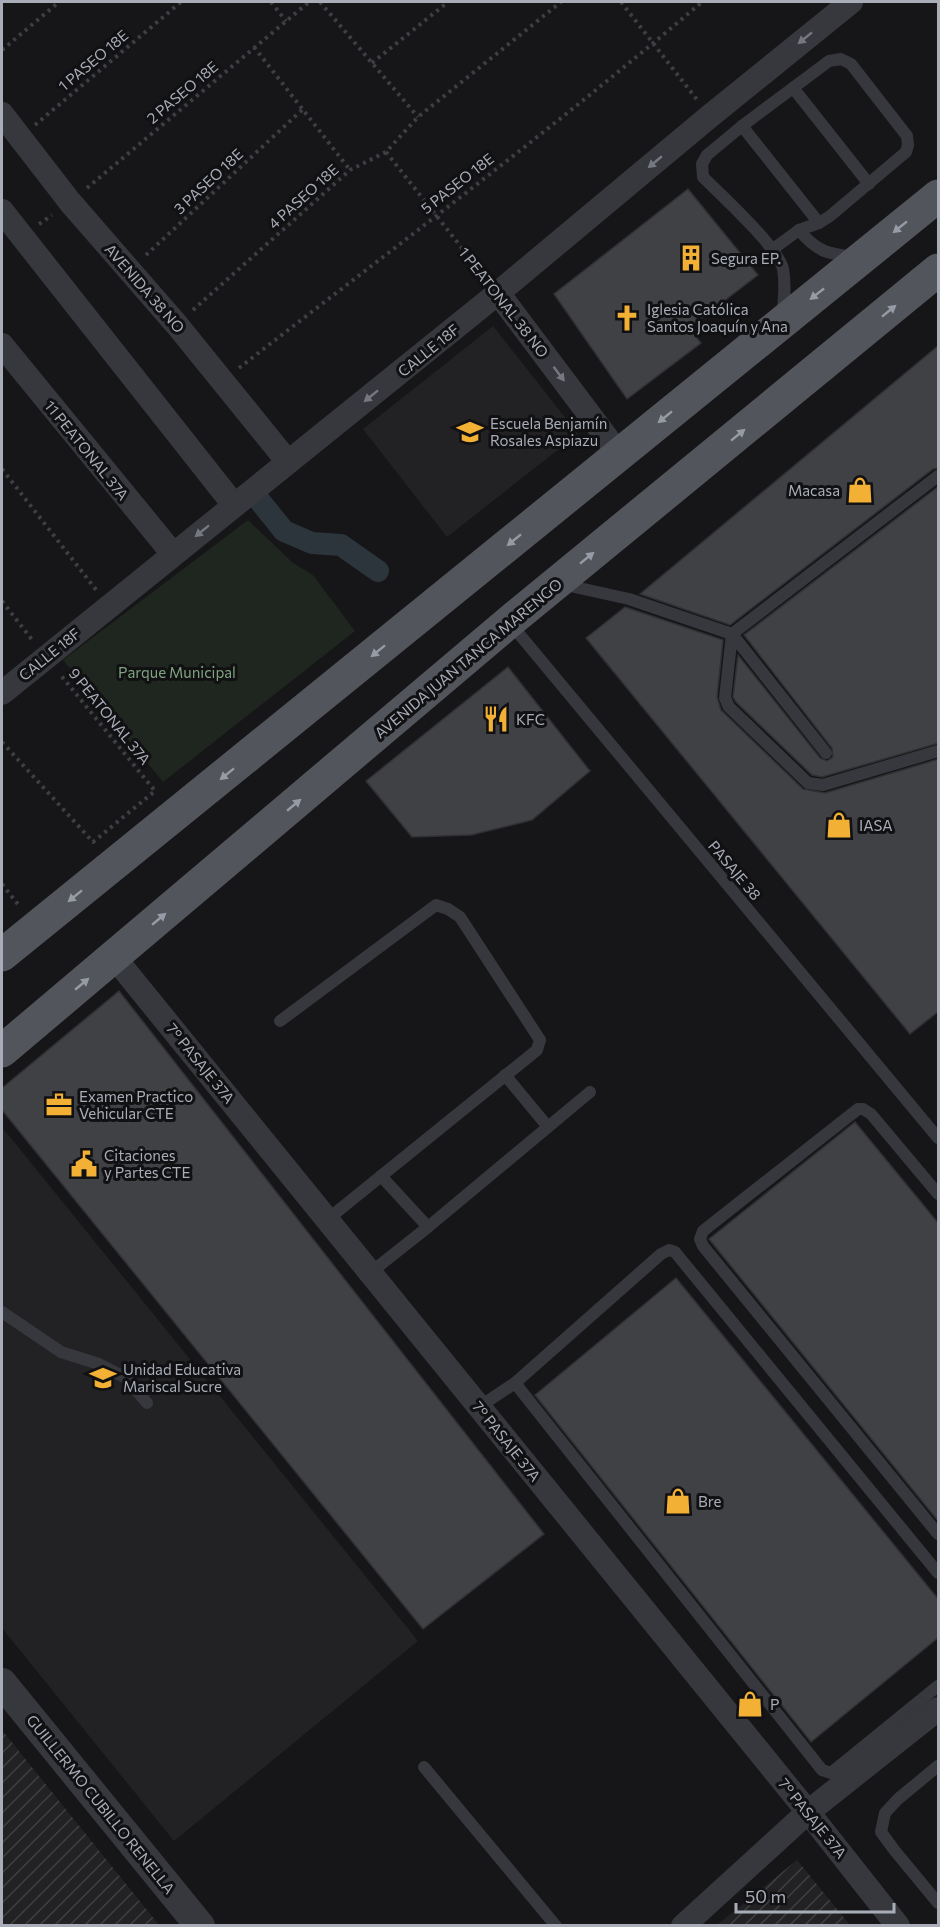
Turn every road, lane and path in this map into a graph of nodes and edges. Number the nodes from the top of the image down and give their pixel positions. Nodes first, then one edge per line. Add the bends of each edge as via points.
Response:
1 (59, 2) edge
2 (181, 2) edge
3 (271, 2) edge
4 (309, 2) edge
5 (320, 2) edge
6 (448, 2) edge
7 (561, 2) edge
8 (621, 2) edge
9 (702, 2) edge
10 (851, 2) edge
11 (286, 21) junction
12 (653, 43) junction
13 (254, 47) junction
14 (2, 50) edge
15 (372, 63) junction
16 (794, 89) junction
17 (303, 109) junction
18 (2, 114) edge
19 (710, 116) junction
20 (418, 117) junction
21 (742, 126) junction
22 (21, 137) junction
23 (386, 152) junction
24 (350, 170) junction
25 (869, 184) junction
26 (939, 196) edge
27 (70, 202) junction
28 (436, 215) junction
29 (819, 223) junction
30 (10, 228) edge
31 (799, 230) junction
32 (773, 249) junction
33 (862, 258) junction
34 (130, 270) junction
35 (939, 270) edge
36 (498, 293) junction
37 (781, 322) junction
38 (177, 325) junction
39 (2, 345) edge
40 (223, 380) junction
41 (619, 454) junction
42 (288, 462) junction
43 (2, 469) edge
44 (939, 476) edge
45 (234, 506) junction
46 (173, 554) junction
47 (557, 583) junction
48 (2, 602) edge
49 (109, 606) junction
50 (509, 622) junction
51 (732, 634) junction
52 (46, 657) junction
53 (2, 693) edge
54 (2, 742) edge
55 (939, 751) edge
56 (826, 753) dead end
57 (2, 955) edge
58 (114, 957) junction
59 (50, 1010) junction
60 (280, 1022) dead end
61 (2, 1028) edge
62 (2, 1051) edge
63 (505, 1075) junction
64 (590, 1092) dead end
65 (548, 1127) junction
66 (939, 1138) edge
67 (381, 1176) junction
68 (939, 1194) edge
69 (328, 1219) junction
70 (428, 1227) junction
71 (370, 1272) junction
72 (2, 1312) edge
73 (515, 1383) junction
74 (147, 1402) dead end
75 (479, 1407) junction
76 (939, 1534) edge
77 (939, 1573) edge
78 (2, 1683) edge
79 (939, 1686) edge
80 (939, 1709) edge
81 (939, 1766) edge
82 (424, 1767) dead end
83 (808, 1812) junction
84 (939, 1903) edge
85 (200, 1926) edge
86 (556, 1926) edge
87 (683, 1926) edge
88 (898, 1926) edge

1 - 14 path
2 - 22 path, 1 PASEO 18E
3 - 11 path
4 - 11 path, 2 PASEO 18E
5 - 15 path
6 - 15 path
7 - 20 path, 4 PASEO 18E
8 - 12 path
9 - 12 path, 5 PASEO 18E
10 -> 19 street, CALLE 18F
11 - 13 path, 2 PASEO 18E
12 - 19 path
12 - 28 path, 5 PASEO 18E
13 - 17 path
13 - 27 path, 2 PASEO 18E
15 - 20 path
16 - 21 lane
16 - 25 lane
16 - 25 lane via 829,61 841,59 851,64 907,136 906,153
17 - 24 path
17 - 34 path, 3 PASEO 18E
18 - 22 street, AVENIDA 38 NO
19 -> 36 street, CALLE 18F
20 - 23 path, 4 PASEO 18E
21 - 29 lane
21 - 32 lane via 707,155 702,164 703,177
22 - 27 street, AVENIDA 38 NO
23 - 24 path, 4 PASEO 18E
23 - 28 path, 1 PEATONAL 38 NO
24 - 38 path, 4 PASEO 18E
25 - 29 lane
26 -> 33 main road
27 - 30 path, 2 PASEO 18E
27 - 34 street, AVENIDA 38 NO
28 - 36 path, 1 PEATONAL 38 NO
28 - 40 path, 5 PASEO 18E
29 - 31 lane
30 - 45 street
31 - 32 lane
31 - 33 lane via 809,242 830,255
32 - 37 lane via 783,267
33 -> 37 main road
34 - 38 street, AVENIDA 38 NO
47 -> 35 main road, AVENIDA JUAN TANCA MARENGO
36 -> 41 street, 1 PEATONAL 38 NO
36 -> 42 street, CALLE 18F
37 -> 41 main road
38 - 40 street, AVENIDA 38 NO
39 - 46 street, 11 PEATONAL 37A
40 - 42 street, AVENIDA 38 NO
41 -> 57 main road
42 - 45 street, CALLE 18F
43 - 49 path
44 - 51 lane
45 -> 46 street, CALLE 18F
46 - 49 street, CALLE 18F
47 - 50 main road, AVENIDA JUAN TANCA MARENGO
47 - 51 lane via 629,599
48 - 52 path, 9 PEATONAL 37A
49 - 52 street, CALLE 18F
58 -> 50 main road, AVENIDA JUAN TANCA MARENGO
50 - 66 lane, PASAJE 38
51 - 55 lane via 724,698 808,783 823,785
51 - 56 lane
52 - 53 street, CALLE 18F
52 - 54 path, 9 PEATONAL 37A via 155,791 93,842
59 -> 58 main road, AVENIDA JUAN TANCA MARENGO
58 - 69 street, 7° PASAJE 37A
59 - 61 main road
59 - 62 main road, AVENIDA JUAN TANCA MARENGO
60 - 63 lane via 436,905 460,916 540,1040 537,1050
63 - 65 lane
63 - 67 lane
64 - 65 lane
65 - 70 lane
67 - 69 lane
67 - 70 lane
68 - 76 lane via 863,1108 702,1232 700,1239
69 - 71 street, 7° PASAJE 37A
70 - 71 lane
71 - 75 street, 7° PASAJE 37A
72 - 74 lane via 60,1352 99,1364 126,1378
73 - 75 lane
73 - 77 lane via 661,1254 675,1252
73 - 79 lane via 822,1770 831,1773
75 - 83 street, 7° PASAJE 37A
78 - 85 street, GUILLERMO CUBILLO RENELLA
80 - 83 street
81 - 84 lane via 885,1813 881,1832
82 - 86 lane
83 - 87 street
83 - 88 street, 7° PASAJE 37A

